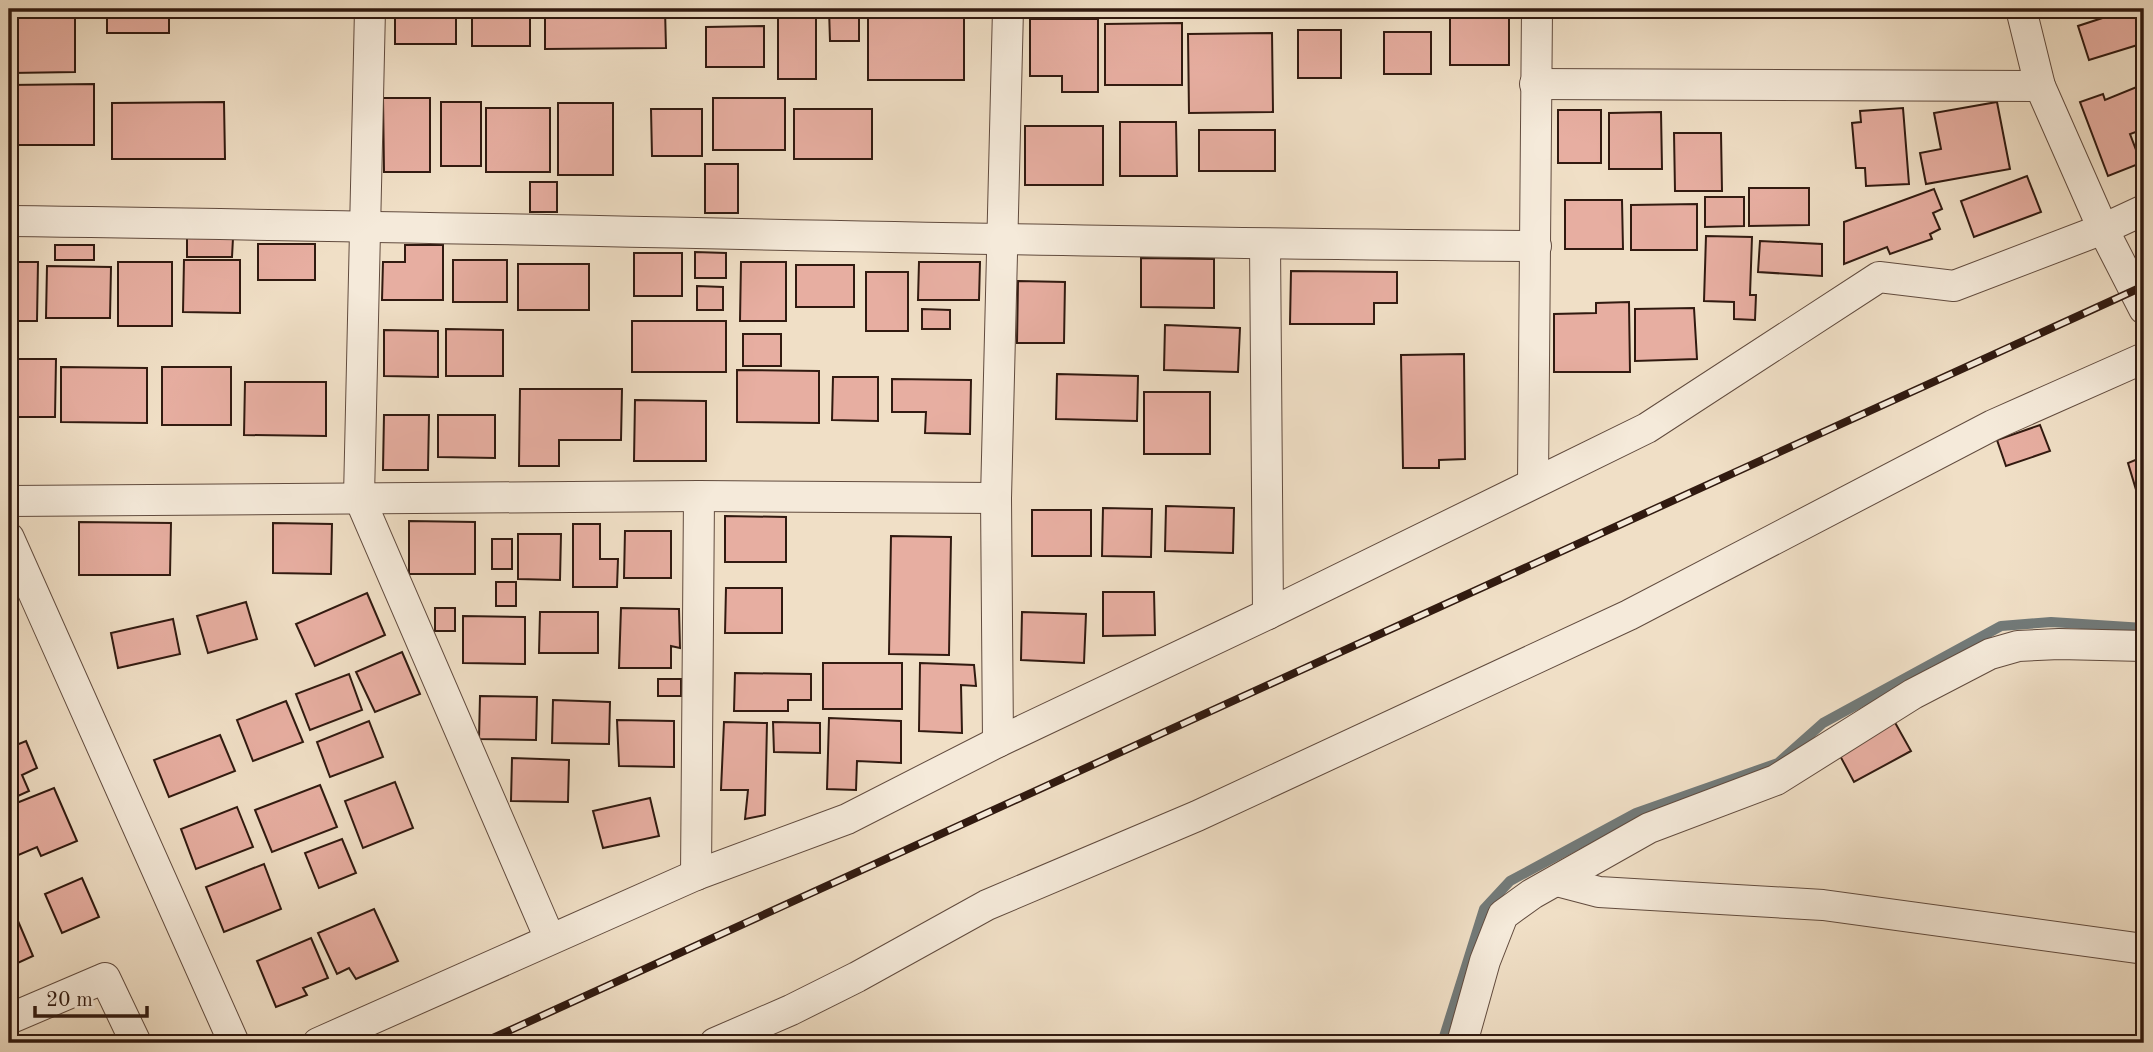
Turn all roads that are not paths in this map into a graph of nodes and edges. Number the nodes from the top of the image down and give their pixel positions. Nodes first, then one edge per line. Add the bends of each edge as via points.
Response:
1 (370, 9) edge
2 (1008, 9) edge
3 (1537, 9) edge
4 (2021, 9) edge
5 (1535, 84) junction
6 (2040, 86) junction
7 (2144, 210) edge
8 (9, 221) edge
9 (366, 225) junction
10 (2103, 229) junction
11 (1003, 240) junction
12 (1265, 244) junction
13 (1536, 246) junction
14 (2144, 309) edge
15 (2144, 358) edge
16 (1533, 483) junction
17 (699, 496) junction
18 (359, 497) junction
19 (996, 498) junction
20 (9, 500) edge
21 (9, 538) edge
22 (1268, 614) junction
23 (2144, 646) edge
24 (998, 742) junction
25 (696, 875) junction
26 (1556, 880) junction
27 (550, 939) junction
28 (2144, 949) edge
29 (9, 1019) edge
30 (136, 1043) edge
31 (234, 1043) edge
32 (318, 1043) edge
33 (715, 1043) edge
34 (1462, 1043) edge

1 - 9 street
2 - 11 street
3 - 5 street
4 - 6 street
5 - 6 street
5 - 13 street
6 - 10 street
7 - 10 street
8 - 9 street
9 - 11 street
9 - 18 street
10 - 14 street
10 - 16 street via 1954,286 1879,276 1647,428
11 - 12 street
11 - 19 street
12 - 13 street
12 - 22 street
13 - 16 street
15 - 33 street via 1993,425 1629,615 1209,810 987,905 857,977
16 - 22 street
17 - 18 street
17 - 19 street
17 - 25 street
18 - 20 street
18 - 27 street
19 - 24 street
21 - 31 street
22 - 24 street
23 - 26 street via 2018,646 1990,654 1913,694 1776,780 1649,828
24 - 25 street via 847,820
25 - 27 street
26 - 28 street via 1599,892 1823,905
26 - 34 street via 1503,915
27 - 32 street
29 - 30 street via 105,978

